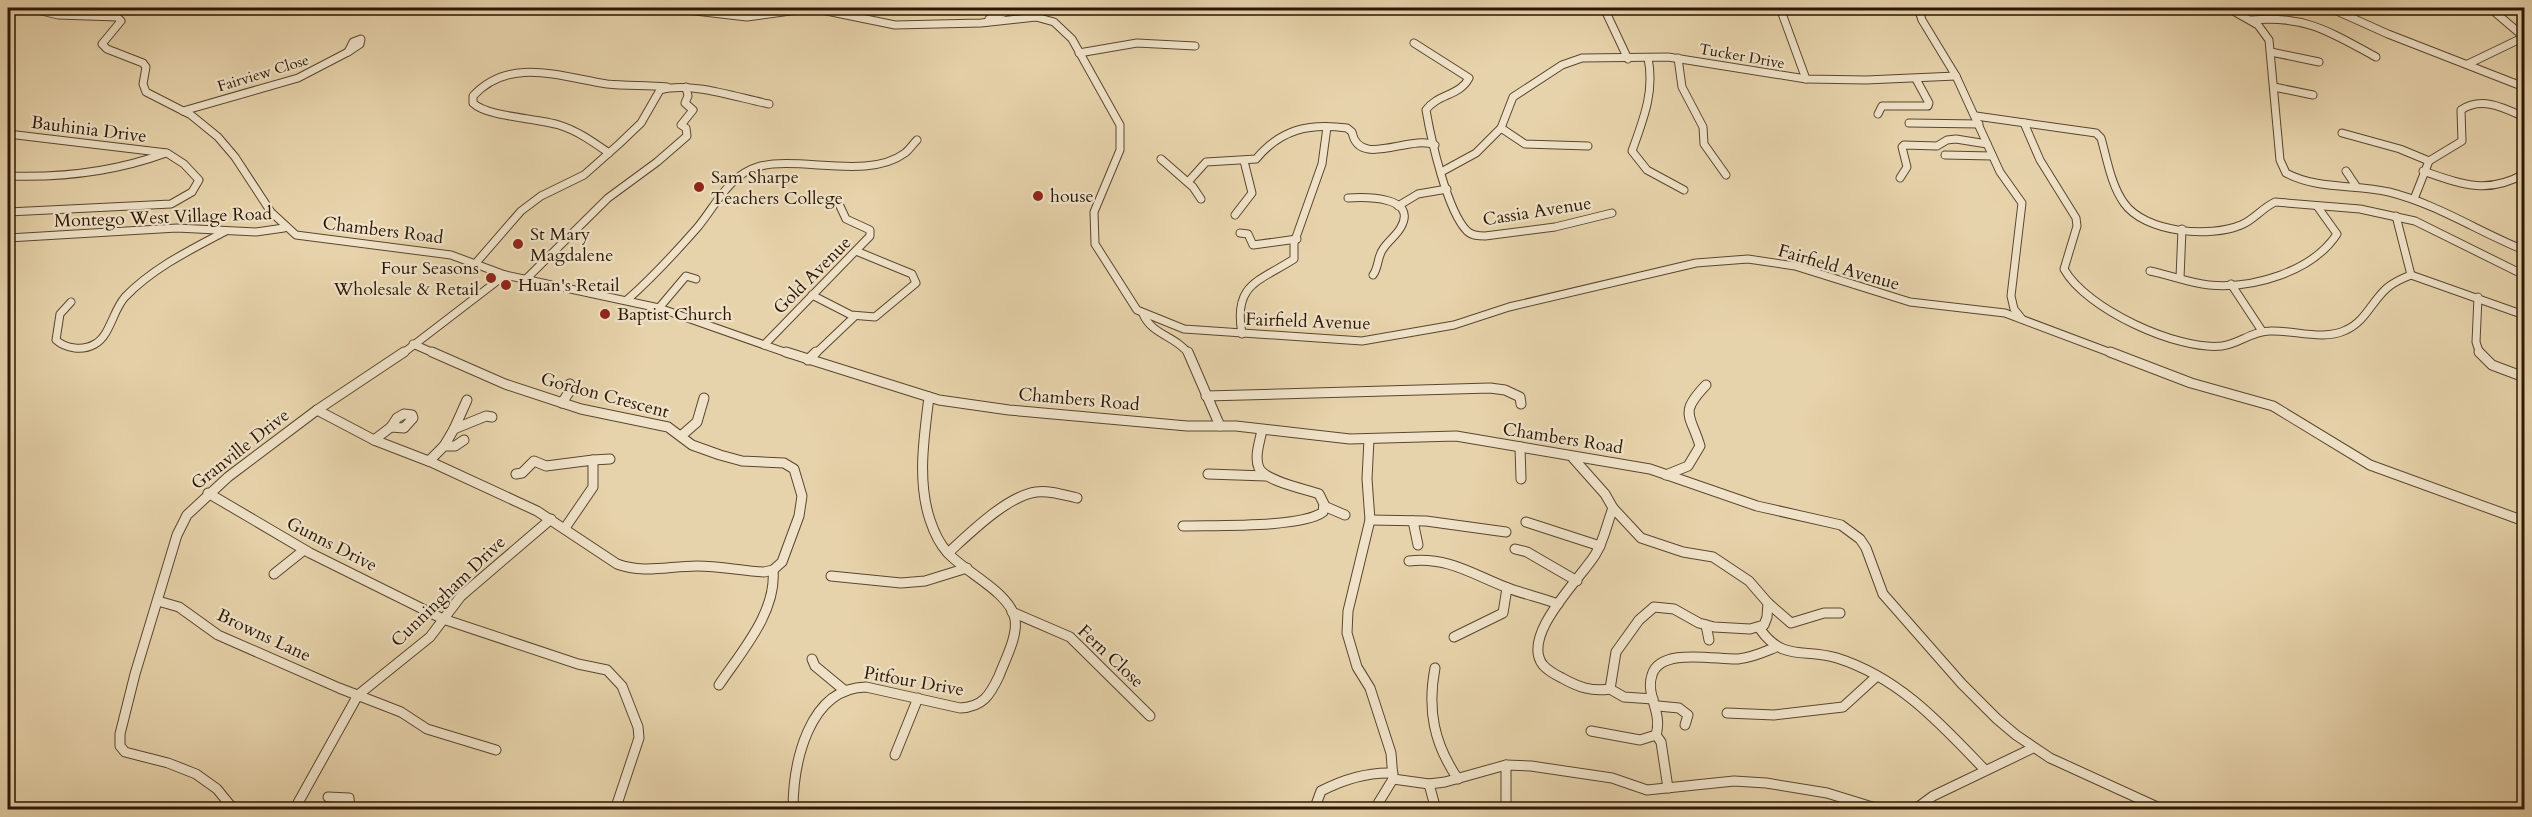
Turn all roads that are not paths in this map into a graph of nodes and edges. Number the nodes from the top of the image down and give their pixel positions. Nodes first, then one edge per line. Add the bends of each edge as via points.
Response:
1 (30, 8) edge
2 (64, 8) edge
3 (102, 8) edge
4 (669, 8) edge
5 (1016, 8) edge
6 (1604, 8) edge
7 (1780, 8) edge
8 (1918, 8) edge
9 (2228, 8) edge
10 (2330, 8) edge
11 (2490, 8) edge
12 (698, 9) edge
13 (2251, 20) junction
14 (981, 23) junction
15 (1414, 43) dead end
16 (1174, 45) junction
17 (1195, 46) dead end
18 (1184, 48) dead end
19 (1079, 52) junction
20 (2271, 52) junction
21 (347, 54) dead end
22 (2376, 57) dead end
23 (1648, 58) junction
24 (1678, 58) junction
25 (1628, 59) junction
26 (2319, 62) dead end
27 (2468, 64) junction
28 (1956, 76) junction
29 (1916, 78) junction
30 (1806, 79) junction
31 (670, 87) junction
32 (686, 87) junction
33 (2274, 87) junction
34 (2524, 87) edge
35 (2313, 95) dead end
36 (769, 104) dead end
37 (183, 111) junction
38 (1878, 114) dead end
39 (2524, 117) edge
40 (1978, 120) junction
41 (1909, 123) dead end
42 (2024, 123) junction
43 (1327, 127) junction
44 (1502, 128) junction
45 (8, 134) edge
46 (2342, 134) dead end
47 (917, 140) dead end
48 (1987, 144) junction
49 (1435, 145) junction
50 (1588, 146) dead end
51 (167, 153) junction
52 (609, 153) junction
53 (1945, 155) dead end
54 (1992, 156) junction
55 (1161, 159) dead end
56 (1244, 161) junction
57 (2428, 161) junction
58 (1443, 171) junction
59 (2346, 171) dead end
60 (2423, 171) junction
61 (1726, 175) dead end
62 (8, 176) edge
63 (1900, 178) dead end
64 (2523, 178) edge
65 (1188, 182) junction
66 (2356, 186) junction
67 (1447, 189) junction
68 (1684, 190) dead end
69 (1348, 198) dead end
70 (2414, 198) junction
71 (1201, 199) dead end
72 (840, 204) dead end
73 (1398, 206) junction
74 (2317, 206) junction
75 (8, 212) edge
76 (1612, 213) dead end
77 (1235, 215) dead end
78 (2396, 216) junction
79 (284, 228) junction
80 (2182, 230) junction
81 (226, 231) junction
82 (1240, 233) dead end
83 (8, 238) edge
84 (1296, 238) junction
85 (2524, 250) edge
86 (856, 251) junction
87 (475, 264) junction
88 (2150, 270) dead end
89 (505, 275) junction
90 (1373, 275) dead end
91 (2411, 275) junction
92 (2524, 275) edge
93 (2180, 278) junction
94 (696, 279) dead end
95 (525, 280) junction
96 (2231, 284) junction
97 (812, 295) junction
98 (2478, 297) junction
99 (627, 300) junction
100 (71, 302) dead end
101 (659, 308) junction
102 (1143, 314) junction
103 (2524, 315) edge
104 (854, 317) junction
105 (2022, 319) junction
106 (2262, 331) junction
107 (1242, 334) junction
108 (413, 345) junction
109 (764, 345) junction
110 (808, 360) junction
111 (2524, 377) edge
112 (570, 384) dead end
113 (1706, 385) dead end
114 (1206, 396) junction
115 (929, 397) junction
116 (704, 398) dead end
117 (467, 400) dead end
118 (562, 403) junction
119 (1521, 404) dead end
120 (317, 410) junction
121 (492, 417) dead end
122 (1220, 426) junction
123 (391, 427) dead end
124 (454, 429) junction
125 (1262, 430) junction
126 (681, 436) junction
127 (1369, 439) junction
128 (374, 440) junction
129 (464, 440) dead end
130 (444, 446) junction
131 (1520, 447) junction
132 (1572, 457) junction
133 (610, 459) dead end
134 (593, 460) junction
135 (429, 461) junction
136 (516, 474) dead end
137 (1208, 474) dead end
138 (1666, 475) junction
139 (1266, 476) junction
140 (1521, 479) dead end
141 (208, 493) junction
142 (1077, 498) dead end
143 (1324, 506) junction
144 (1613, 508) junction
145 (1345, 514) dead end
146 (551, 519) junction
147 (1370, 520) junction
148 (1413, 521) junction
149 (2524, 521) edge
150 (1526, 522) dead end
151 (1183, 526) dead end
152 (565, 528) junction
153 (1506, 532) dead end
154 (1418, 545) dead end
155 (1600, 546) junction
156 (1515, 549) dead end
157 (304, 550) junction
158 (948, 553) junction
159 (1409, 561) dead end
160 (968, 568) junction
161 (773, 570) junction
162 (274, 574) dead end
163 (831, 576) dead end
164 (1577, 581) junction
165 (1507, 588) junction
166 (158, 601) junction
167 (1768, 603) junction
168 (1558, 604) junction
169 (1012, 612) junction
170 (1840, 613) dead end
171 (443, 619) junction
172 (1706, 625) junction
173 (1760, 628) junction
174 (1454, 637) dead end
175 (1709, 640) dead end
176 (1774, 648) junction
177 (812, 659) dead end
178 (1435, 668) dead end
179 (1876, 676) junction
180 (719, 685) dead end
181 (1610, 689) junction
182 (844, 690) junction
183 (358, 695) junction
184 (918, 698) junction
185 (1656, 702) junction
186 (1727, 713) dead end
187 (1150, 716) dead end
188 (1685, 726) dead end
189 (1591, 731) dead end
190 (1656, 735) junction
191 (2033, 748) junction
192 (496, 750) dead end
193 (895, 755) dead end
194 (1506, 765) junction
195 (1985, 770) junction
196 (1393, 776) junction
197 (1458, 779) junction
198 (1430, 784) junction
199 (1668, 789) junction
200 (328, 797) dead end
201 (234, 810) edge
202 (294, 810) edge
203 (350, 810) edge
204 (615, 810) edge
205 (793, 810) edge
206 (1314, 810) edge
207 (1374, 810) edge
208 (1436, 810) edge
209 (1506, 810) edge
210 (1882, 810) edge
211 (1914, 810) edge
212 (2164, 810) edge

1 - 37 street via 58,15 117,17 121,21 102,44 142,63 146,67 142,84 146,92
2 - 3 street
4 - 12 street
5 - 14 street
6 - 25 street
7 - 30 street
8 - 28 street
9 - 13 street
10 - 27 street
11 - 27 street via 2524,37
12 - 14 street via 758,17 812,8 895,25
13 - 20 street via 2266,36
13 - 22 street via 2304,20
14 - 19 street via 1046,18 1072,39
15 - 49 street, Cassia Avenue via 1469,78 1465,85 1428,105 1428,126
16 - 17 street
16 - 18 street
16 - 19 street via 1123,43
19 - 102 street via 1120,124 1120,150 1094,212 1095,244
20 - 26 street
20 - 33 street
21 - 37 street, Fairview Close via 306,75
23 - 24 street, Tucker Drive
23 - 25 street, Tucker Drive
23 - 68 street via 1649,104 1632,151 1638,161
24 - 30 street, Tucker Drive
24 - 61 street via 1677,69 1684,92 1703,127 1704,144
25 - 44 street, Tucker Drive via 1590,58 1562,65 1513,97
27 - 34 street
28 - 29 street, Tucker Drive
28 - 40 street
29 - 30 street, Tucker Drive
29 - 38 street via 1928,106 1882,106
31 - 32 street
31 - 52 street via 660,90 641,123
31 - 52 street via 611,84 549,73 524,74 491,80 473,96 479,109 560,125 582,134
32 - 36 street
32 - 95 street via 685,103 693,110 681,125 687,136 608,198
33 - 35 street
33 - 66 street via 2282,168 2313,184
37 - 79 street via 201,123 240,163 251,185
39 - 57 street via 2491,104 2466,105 2461,110 2462,141
40 - 41 street
40 - 42 street
40 - 48 street
42 - 80 street via 2096,133 2125,206 2150,221
42 - 106 street via 2040,160 2076,218 2064,268 2086,296 2115,314 2200,345 2233,345
43 - 49 street via 1347,128 1355,144 1368,148 1394,148 1426,141
43 - 56 street via 1288,130 1268,143 1256,159
43 - 84 street via 1322,164
44 - 50 street via 1525,144
44 - 58 street via 1476,153
45 - 51 street, Bauhinia Drive
46 - 57 street via 2400,149
47 - 99 street via 910,152 875,164 845,168 771,164 745,172
48 - 54 street
48 - 63 street via 1956,139 1937,146 1904,145 1907,166
49 - 58 street, Cassia Avenue
51 - 62 street via 109,171
51 - 75 street via 199,180 195,190 171,204
52 - 87 street via 584,175 521,211
53 - 54 street
54 - 105 street via 2022,203 2011,296
55 - 65 street via 1170,171
56 - 65 street via 1206,162
56 - 77 street via 1252,193
57 - 60 street
58 - 67 street, Cassia Avenue
59 - 66 street
60 - 64 street via 2477,187 2495,188
60 - 70 street
65 - 71 street
66 - 70 street
67 - 73 street via 1418,194
67 - 76 street, Cassia Avenue via 1466,230 1480,236 1555,227
69 - 73 street via 1378,197
70 - 85 street
72 - 86 street, Gold Avenue via 846,219 870,231
73 - 90 street via 1403,215 1402,225 1381,252 1380,265
74 - 78 street
74 - 80 street via 2275,202 2243,225 2221,232
74 - 96 street via 2337,234 2329,248 2278,275
78 - 91 street
78 - 92 street via 2415,221
79 - 81 street, Montego West Village Road
79 - 87 street, Chambers Road via 296,235 425,250
80 - 93 street
81 - 83 street, Montego West Village Road via 177,228
81 - 100 street via 173,258 148,276 118,306 101,339 90,346 67,347 56,340 60,314
82 - 84 street via 1248,234 1253,245
84 - 107 street via 1294,259 1243,292 1238,313
86 - 97 street, Gold Avenue
86 - 104 street via 912,274 916,283 875,317
87 - 89 street, Chambers Road
88 - 93 street
89 - 95 street, Chambers Road
89 - 108 street, Granville Drive
91 - 98 street
91 - 106 street via 2385,289 2361,319 2342,332
93 - 96 street via 2212,285
94 - 101 street via 686,276
95 - 99 street, Chambers Road
96 - 106 street
97 - 104 street
97 - 109 street, Gold Avenue
98 - 103 street
98 - 111 street via 2477,352 2489,364
99 - 101 street, Chambers Road
101 - 109 street, Chambers Road
102 - 107 street, Fairfield Avenue via 1184,328
102 - 114 street via 1150,328 1170,336 1186,349
104 - 110 street
105 - 107 street, Fairfield Avenue via 1985,308 1946,308 1910,302 1777,262 1724,260 1528,302 1409,335 1351,341
105 - 149 street, Fairfield Avenue via 2181,380 2273,406 2370,465
108 - 118 street, Gordon Crescent via 504,384
108 - 120 street, Granville Drive
109 - 110 street, Chambers Road
110 - 115 street, Chambers Road
112 - 118 street
113 - 138 street via 1690,410 1689,421 1700,446 1688,466
114 - 119 street via 1495,388 1512,392 1520,397
114 - 122 street
115 - 122 street, Chambers Road via 1009,410
115 - 158 street via 924,482 929,517
116 - 126 street via 697,422
117 - 124 street
118 - 126 street, Gordon Crescent via 668,427
120 - 128 street
120 - 141 street, Granville Drive
121 - 124 street
122 - 125 street, Chambers Road
123 - 128 street
124 - 130 street
125 - 127 street, Chambers Road
125 - 139 street via 1257,456 1259,469
126 - 161 street, Gordon Crescent via 692,445 720,455 742,461 784,463 794,469 802,496 799,516 782,562
127 - 131 street, Chambers Road via 1435,435
127 - 147 street
128 - 135 street
129 - 130 street
130 - 135 street
131 - 132 street, Chambers Road
131 - 140 street
132 - 138 street, Chambers Road
132 - 144 street
133 - 134 street
134 - 136 street via 546,466 534,461
134 - 152 street via 593,487
135 - 146 street
137 - 139 street
138 - 191 street, Chambers Road via 1757,506 1841,525 1852,532 1866,548 1880,586 1896,610 1982,704
139 - 143 street via 1318,494
141 - 157 street, Gunns Drive
141 - 166 street, Granville Drive via 187,515 177,535
142 - 158 street via 1031,493 1002,510
143 - 145 street
143 - 151 street via 1315,518 1296,521
144 - 155 street
144 - 167 street via 1641,538 1713,557 1749,581
146 - 152 street
146 - 171 street, Cunningham Drive via 461,596
147 - 148 street
147 - 196 street via 1348,611 1347,633 1357,668 1371,688 1380,714
148 - 153 street
148 - 154 street
150 - 155 street
152 - 161 street via 629,570 696,566
155 - 164 street
156 - 164 street
157 - 162 street
157 - 171 street, Gunns Drive
158 - 160 street
159 - 165 street via 1442,561 1486,576
160 - 163 street via 901,583
160 - 169 street
161 - 180 street via 764,614
164 - 168 street
165 - 168 street
165 - 174 street via 1503,613
166 - 183 street, Browns Lane via 179,607 234,643
166 - 201 street, Granville Drive via 135,674 120,747 125,752 196,774 217,789
167 - 170 street via 1791,623 1824,613
167 - 173 street via 1768,619
168 - 181 street via 1539,635 1536,646 1541,663 1581,687
169 - 184 street, Pitfour Drive via 1015,633 987,698 967,708
169 - 187 street, Fern Close via 1070,637
171 - 183 street, Cunningham Drive via 430,637
171 - 204 street, Gunns Drive via 578,664 608,670 622,686 639,738
172 - 173 street
172 - 175 street
172 - 181 street via 1665,606 1649,610 1616,652
173 - 176 street
176 - 179 street via 1826,655
176 - 185 street via 1749,658 1661,661 1651,679
177 - 182 street
178 - 197 street via 1429,692 1432,726 1444,760
179 - 186 street via 1843,706 1774,715
179 - 195 street via 1929,711
181 - 185 street via 1626,698
182 - 184 street, Pitfour Drive via 866,687
182 - 205 street, Pitfour Drive via 827,703 799,757 792,790
183 - 192 street, Browns Lane via 401,712 428,729
183 - 202 street, Cunningham Drive
184 - 193 street
185 - 188 street via 1686,711
185 - 190 street
189 - 190 street via 1640,740
190 - 199 street via 1661,742
191 - 195 street
191 - 212 street, Chambers Road
194 - 197 street
194 - 199 street via 1612,777 1647,790
194 - 209 street
195 - 211 street
196 - 198 street
196 - 206 street via 1369,773 1335,783 1321,791
196 - 207 street
197 - 198 street
198 - 208 street
199 - 210 street via 1734,781 1766,783 1817,791
200 - 203 street via 349,798

